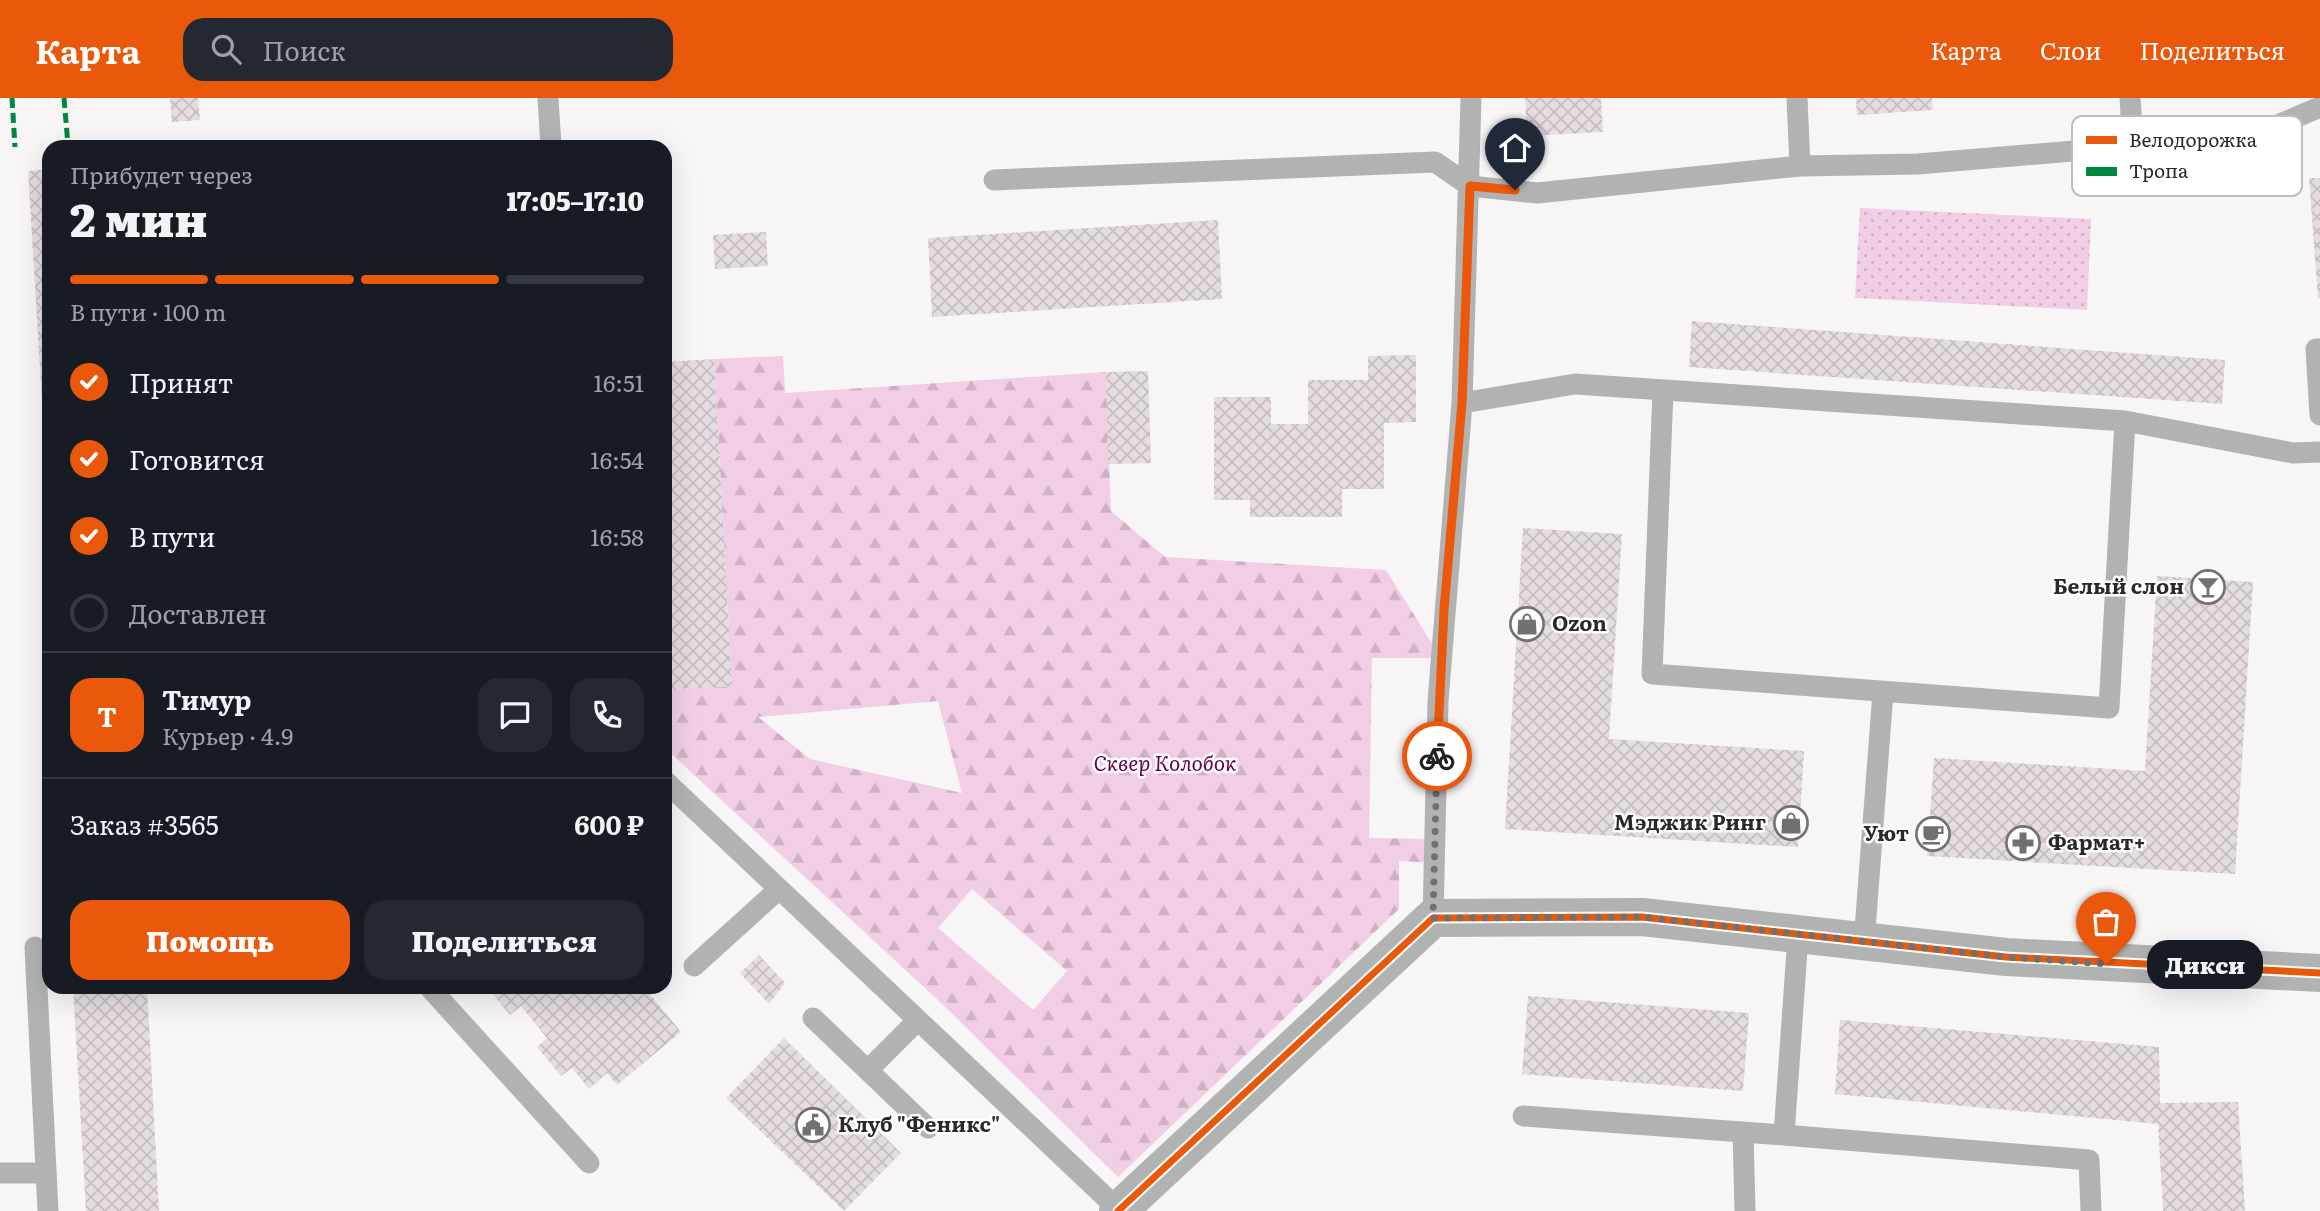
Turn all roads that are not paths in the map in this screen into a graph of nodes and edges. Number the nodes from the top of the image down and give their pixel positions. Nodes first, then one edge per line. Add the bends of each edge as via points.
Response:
1 (548, 98) edge
2 (1471, 98) edge
3 (1797, 98) edge
4 (2130, 98) edge
5 (2320, 107) edge
6 (2131, 116) edge
7 (2299, 116) edge
8 (551, 140) edge
9 (2072, 150) edge
10 (1800, 166) junction
11 (994, 180) dead end
12 (1470, 186) junction
13 (2320, 349) edge
14 (1663, 390) junction
15 (1462, 403) junction
16 (2320, 415) edge
17 (2125, 421) junction
18 (2320, 452) edge
19 (1883, 692) junction
20 (672, 788) edge
21 (779, 889) junction
22 (1433, 918) junction
23 (1798, 936) junction
24 (1864, 943) junction
25 (35, 947) dead end
26 (694, 966) dead end
27 (2320, 973) edge
28 (435, 994) edge
29 (814, 1018) dead end
30 (918, 1020) junction
31 (868, 1070) junction
32 (1524, 1116) dead end
33 (928, 1128) dead end
34 (1743, 1132) junction
35 (1784, 1135) junction
36 (589, 1163) dead end
37 (0, 1173) edge
38 (46, 1173) junction
39 (1118, 1210) edge
40 (48, 1211) edge
41 (1745, 1211) edge
42 (2091, 1211) edge

1 - 8 lane
2 - 12 lane
3 - 10 lane
4 - 6 lane
5 - 7 lane
9 - 10 lane via 1918,164
10 - 12 lane via 1537,192
11 - 12 lane via 1435,162
12 - 15 lane
13 - 16 lane via 2316,349
14 - 15 lane via 1575,384
14 - 17 lane
14 - 19 lane via 1652,674
15 - 22 lane via 1438,701
17 - 18 lane via 2293,453
17 - 19 lane via 2109,708
19 - 24 lane
20 - 21 lane
21 - 26 lane
21 - 30 lane
22 - 23 street via 1643,917
22 - 39 street
23 - 24 street
23 - 35 lane
24 - 27 street via 2006,957
25 - 38 lane
28 - 36 lane
29 - 31 lane
30 - 31 lane
30 - 39 lane
31 - 33 lane
32 - 34 lane
34 - 35 lane
34 - 41 lane
35 - 42 lane via 2089,1160
37 - 38 lane
38 - 40 lane

